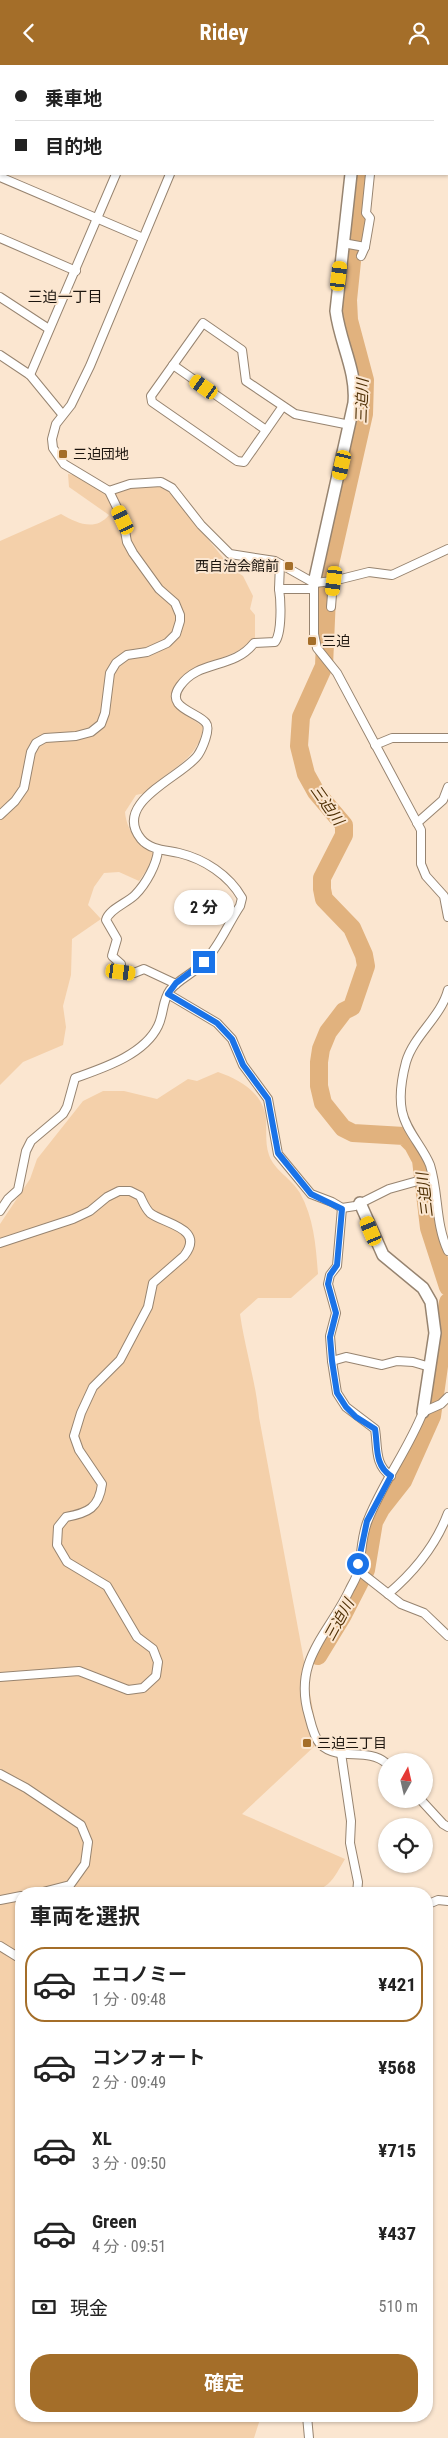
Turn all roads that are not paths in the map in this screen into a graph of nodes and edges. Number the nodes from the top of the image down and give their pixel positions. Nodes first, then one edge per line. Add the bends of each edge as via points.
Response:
1 (116, 175) edge
2 (170, 175) edge
3 (351, 175) edge
4 (370, 175) edge
5 (0, 177) edge
6 (98, 219) junction
7 (143, 238) junction
8 (0, 239) edge
9 (345, 244) junction
10 (362, 247) junction
11 (361, 256) dead end
12 (76, 271) junction
13 (0, 297) edge
14 (49, 329) junction
15 (0, 355) edge
16 (173, 365) junction
17 (30, 375) junction
18 (283, 406) junction
19 (62, 413) junction
20 (350, 425) junction
21 (266, 429) junction
22 (109, 491) junction
23 (448, 549) edge
24 (280, 564) junction
25 (334, 581) junction
26 (316, 585) junction
27 (279, 589) junction
28 (331, 607) dead end
29 (448, 738) edge
30 (375, 745) junction
31 (448, 787) edge
32 (0, 815) edge
33 (417, 823) junction
34 (158, 850) junction
35 (446, 896) edge
36 (448, 917) edge
37 (176, 983) junction
38 (448, 990) edge
39 (168, 994) junction
40 (426, 1179) junction
41 (360, 1203) junction
42 (342, 1209) junction
43 (0, 1211) edge
44 (0, 1243) edge
45 (448, 1251) edge
46 (332, 1361) junction
47 (430, 1367) junction
48 (448, 1397) edge
49 (427, 1410) junction
50 (391, 1476) junction
51 (448, 1513) edge
52 (362, 1574) junction
53 (388, 1594) junction
54 (448, 1636) edge
55 (0, 1677) edge
56 (340, 1753) junction
57 (378, 1757) edge
58 (0, 1774) edge
59 (428, 1808) edge
60 (448, 1827) edge
61 (62, 1887) edge
62 (358, 1887) edge
63 (15, 1897) edge
64 (0, 1899) edge
65 (448, 1901) edge
66 (433, 1903) edge
67 (0, 1946) edge
68 (15, 1955) edge
69 (308, 2422) edge
70 (309, 2438) edge

1 - 6 street
2 - 7 street
3 - 9 street
4 - 10 street via 366,213 370,218
5 - 6 street
6 - 7 street
6 - 12 street
7 - 19 street via 90,366 71,405
8 - 12 street
9 - 10 street
9 - 20 street via 336,311 338,328 354,377
10 - 11 street
12 - 14 street
13 - 14 street
14 - 17 street
15 - 17 street
16 - 18 street via 203,323 242,350 246,381
16 - 21 street
16 - 21 street via 151,396 152,402 237,461 244,462
17 - 19 street
18 - 20 street via 295,414
18 - 21 street
19 - 22 street via 53,431 53,448 74,472
20 - 26 street
22 - 24 street via 130,484 161,482 172,488 201,525 230,553
22 - 32 street via 123,520 127,542 138,562 177,609 180,615 178,628 167,643 147,652 127,655 116,663 110,673 106,713 92,732 45,738 36,743 31,752 24,788
23 - 25 street via 392,575 369,572
24 - 26 street
24 - 27 street
25 - 26 street
25 - 28 street
26 - 27 street
26 - 30 street via 314,634 317,648 337,673
27 - 34 street via 279,633 275,642 254,643 242,656 209,666 190,676 179,688 176,699 181,707 206,722 208,727 202,747 193,761 148,795 138,811 135,823 140,839
29 - 30 street via 392,738
30 - 33 street
31 - 33 street via 443,801
33 - 35 street via 421,830 419,855 423,870
34 - 37 street via 154,866 136,894 106,920 117,939 112,956 121,964 121,972 134,973 144,969
34 - 37 street via 194,857 208,865 223,874 242,898 204,962
35 - 36 street
37 - 39 street
38 - 40 street via 409,1053 402,1079 402,1111 426,1154
39 - 42 street via 217,1023 232,1039 243,1065 268,1099 278,1153 311,1194
39 - 43 street via 159,1024 142,1046 75,1078 63,1114 31,1141 18,1190
40 - 41 street via 389,1189
40 - 45 street
41 - 42 street
41 - 47 street via 383,1255 423,1288 431,1302 436,1333
42 - 46 street via 337,1265 328,1284 336,1313 330,1337
44 - 55 street via 73,1219 124,1191 140,1196 155,1216 182,1227 189,1242 184,1256 153,1283 148,1307 120,1360 94,1387 81,1413 74,1436 79,1450 102,1484 100,1499 86,1513 66,1517 58,1527 57,1545 67,1562 107,1586 137,1637 153,1649 158,1662 156,1676 143,1688 128,1690 79,1671
46 - 47 street via 346,1357 382,1365 397,1361
46 - 50 street via 337,1393 351,1412 375,1429 378,1457 384,1471
47 - 49 street
48 - 49 street via 441,1405
49 - 50 street
50 - 52 street via 367,1521
51 - 53 street via 430,1549 409,1576
52 - 53 street
52 - 56 street via 309,1659 304,1684 305,1705 319,1742 331,1753
53 - 54 street via 401,1604 424,1613
56 - 57 street
56 - 62 street
58 - 61 street via 81,1825 88,1842 85,1864 70,1885
59 - 60 street via 442,1825
63 - 64 street
65 - 66 street
67 - 68 street
69 - 70 street

